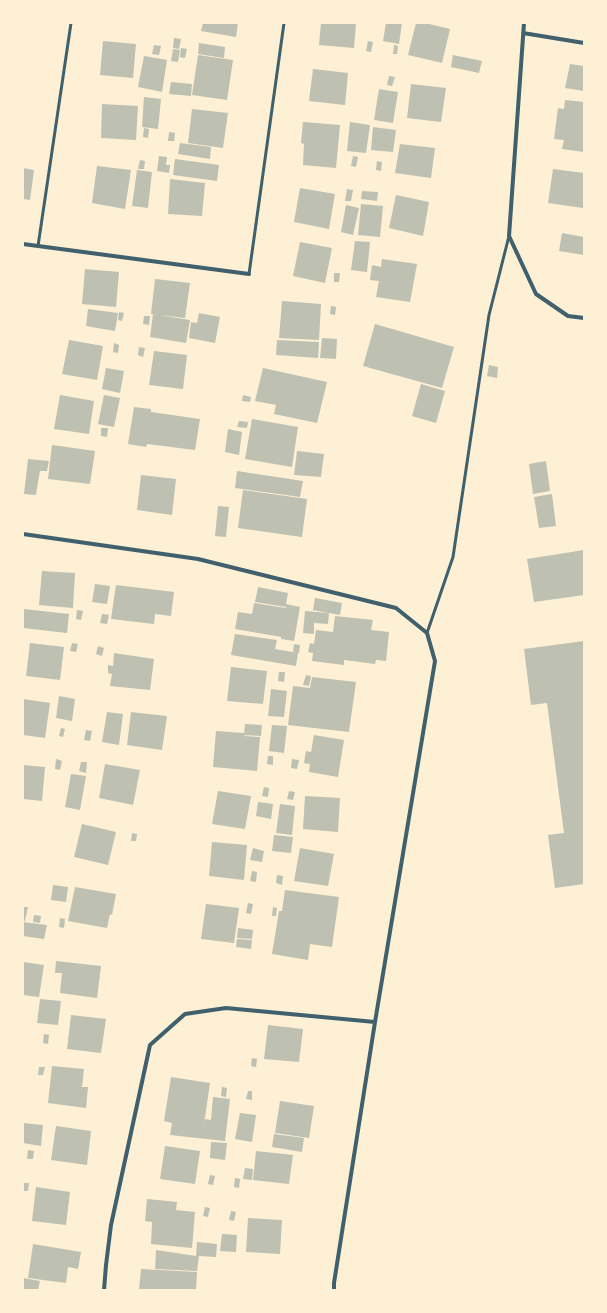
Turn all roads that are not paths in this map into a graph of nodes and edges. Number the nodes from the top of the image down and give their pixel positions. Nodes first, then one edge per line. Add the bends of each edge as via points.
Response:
1 (71, 23) edge
2 (284, 23) edge
3 (524, 23) edge
4 (523, 33) junction
5 (584, 43) edge
6 (509, 236) junction
7 (23, 244) edge
8 (38, 246) junction
9 (248, 274) joint
10 (584, 318) edge
11 (23, 534) edge
12 (427, 633) junction
13 (375, 1022) junction
14 (104, 1290) edge
15 (334, 1290) edge

1 - 8 lane
2 - 9 lane
3 - 4 street
4 - 5 street
4 - 6 street
6 - 10 street via 536,294 568,316
6 - 12 lane via 489,315 453,557
7 - 8 street
8 - 9 street
11 - 12 street via 198,559 396,608
12 - 13 street via 435,661
13 - 14 street via 226,1008 185,1014 150,1045 111,1225
13 - 15 street

